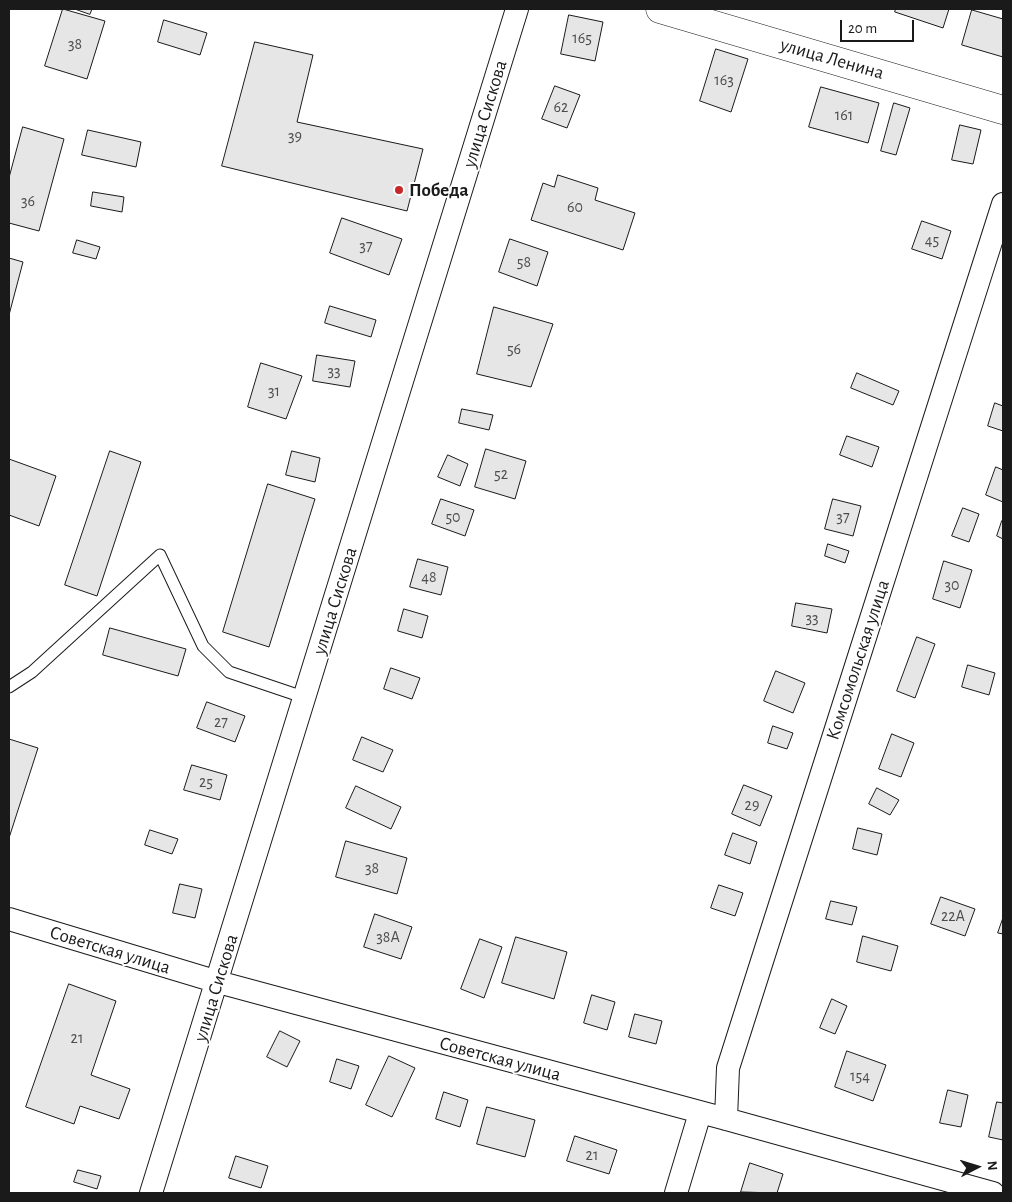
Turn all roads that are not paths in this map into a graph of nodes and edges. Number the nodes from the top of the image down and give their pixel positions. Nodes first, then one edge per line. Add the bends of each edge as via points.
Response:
1 (518, 9) edge
2 (660, 9) edge
3 (1003, 110) edge
4 (1003, 204) edge
5 (9, 687) edge
6 (306, 698) junction
7 (9, 919) edge
8 (218, 982) junction
9 (700, 1113) junction
10 (726, 1119) junction
11 (151, 1193) edge
12 (676, 1193) edge
13 (993, 1193) edge

1 - 6 street, улица Сискова
2 - 3 street, улица Ленина
4 - 10 street, Комсомольская улица via 728,1068
5 - 6 lane via 32,672 160,555 203,646 229,672
6 - 8 street, улица Сискова
7 - 8 street, Советская улица
8 - 9 street, Советская улица
8 - 11 street, улица Сискова
9 - 10 street, Советская улица
9 - 12 street
10 - 13 street, Советская улица

